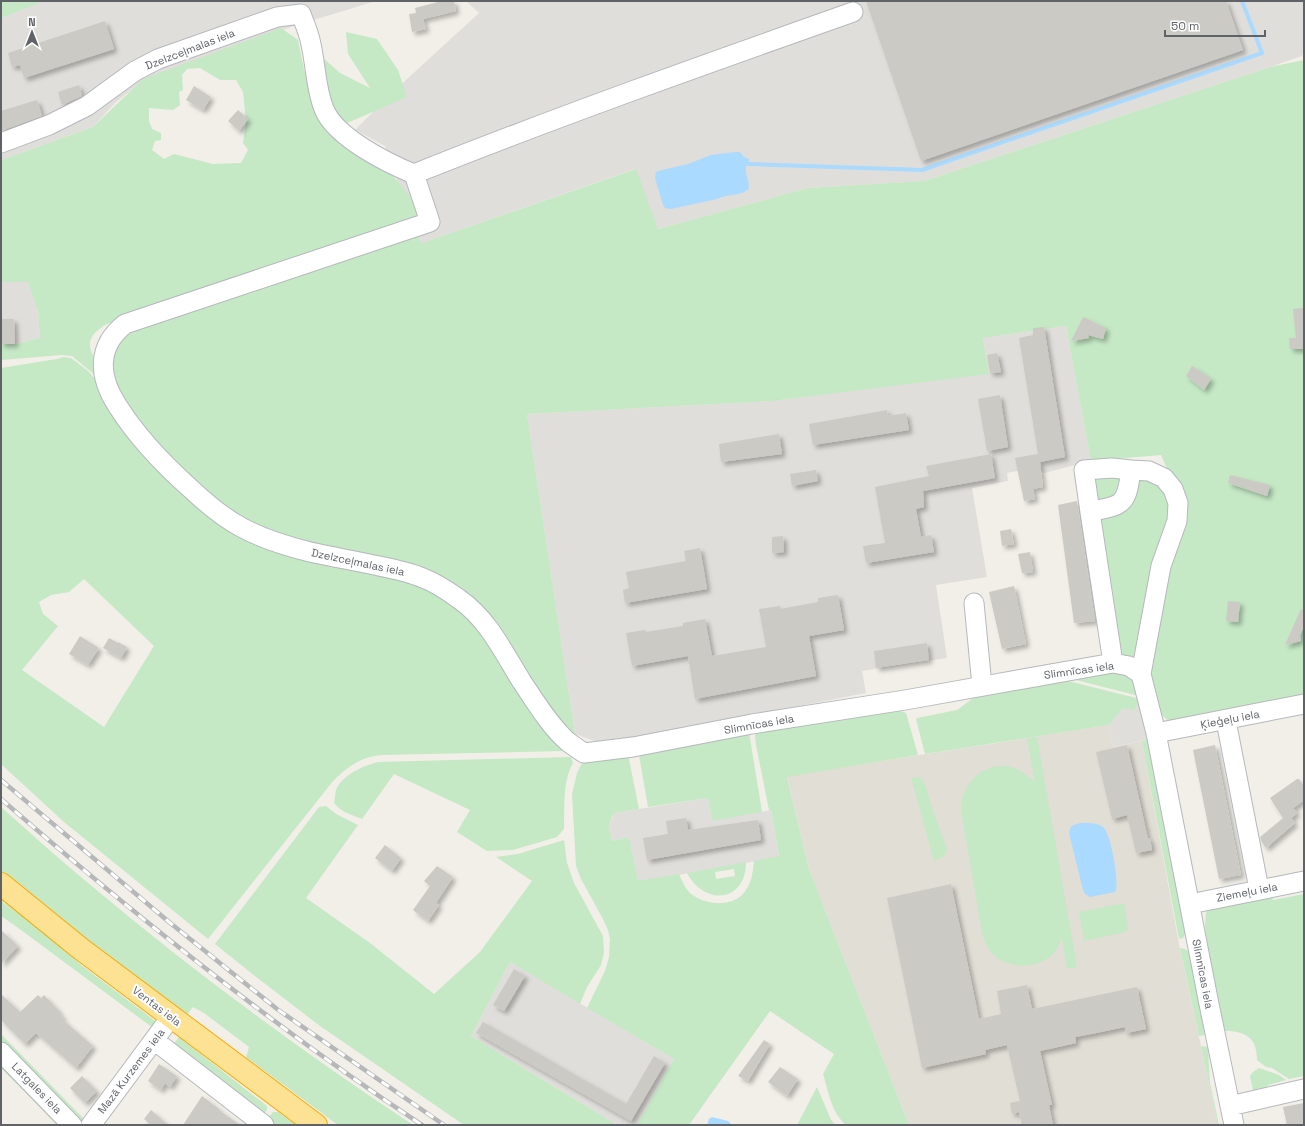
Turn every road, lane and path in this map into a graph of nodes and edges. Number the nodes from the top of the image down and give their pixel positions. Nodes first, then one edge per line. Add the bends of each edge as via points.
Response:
1 (853, 12) dead end
2 (1, 142) edge
3 (414, 174) junction
4 (1131, 470) junction
5 (1090, 512) junction
6 (974, 603) dead end
7 (1113, 663) junction
8 (1141, 674) junction
9 (982, 686) junction
10 (1304, 704) edge
11 (1226, 721) junction
12 (1156, 733) junction
13 (584, 753) joint
14 (1304, 881) edge
15 (1, 884) edge
16 (1260, 890) junction
17 (1190, 904) junction
18 (171, 1017) junction
19 (154, 1040) junction
20 (1, 1052) edge
21 (1304, 1089) edge
22 (1230, 1106) junction
23 (72, 1125) edge
24 (91, 1125) edge
25 (264, 1125) edge
26 (316, 1125) edge
27 (1234, 1125) edge

1 - 3 street via 666,77
2 - 3 street, Dzelzceļmalas iela via 50,124 87,106 134,71 158,59 277,17 301,14 310,40 319,95 327,117 342,132 369,151
3 - 13 street, Dzelzceļmalas iela via 430,222 124,324 114,334 105,355 105,383 134,431 168,469 211,507 240,527 309,552 405,571 440,586 461,600 472,609 498,641 555,728 566,741
4 - 5 street via 1129,486 1118,504
4 - 5 street via 1084,470
4 - 8 street via 1148,471 1164,478 1178,503 1178,521 1161,566
5 - 7 street
6 - 9 street
7 - 8 street, Slimnīcas iela via 1128,666
7 - 9 street, Slimnīcas iela
8 - 12 street, Slimnīcas iela
9 - 13 street, Slimnīcas iela via 752,724 633,747
10 - 11 street, Ķieģeļu iela
11 - 12 street, Ķieģeļu iela
11 - 16 street
12 - 17 street, Slimnīcas iela
14 - 16 street, Ziemeļu iela
15 - 18 highway, Ventas iela
16 - 17 street, Ziemeļu iela
17 - 22 street, Slimnīcas iela
18 - 19 street, Mazā Kurzemes iela
18 - 26 highway, Ventas iela
19 - 24 street, Mazā Kurzemes iela
19 - 25 street
20 - 23 street, Latgales iela
21 - 22 street
22 - 27 street, Slimnīcas iela

